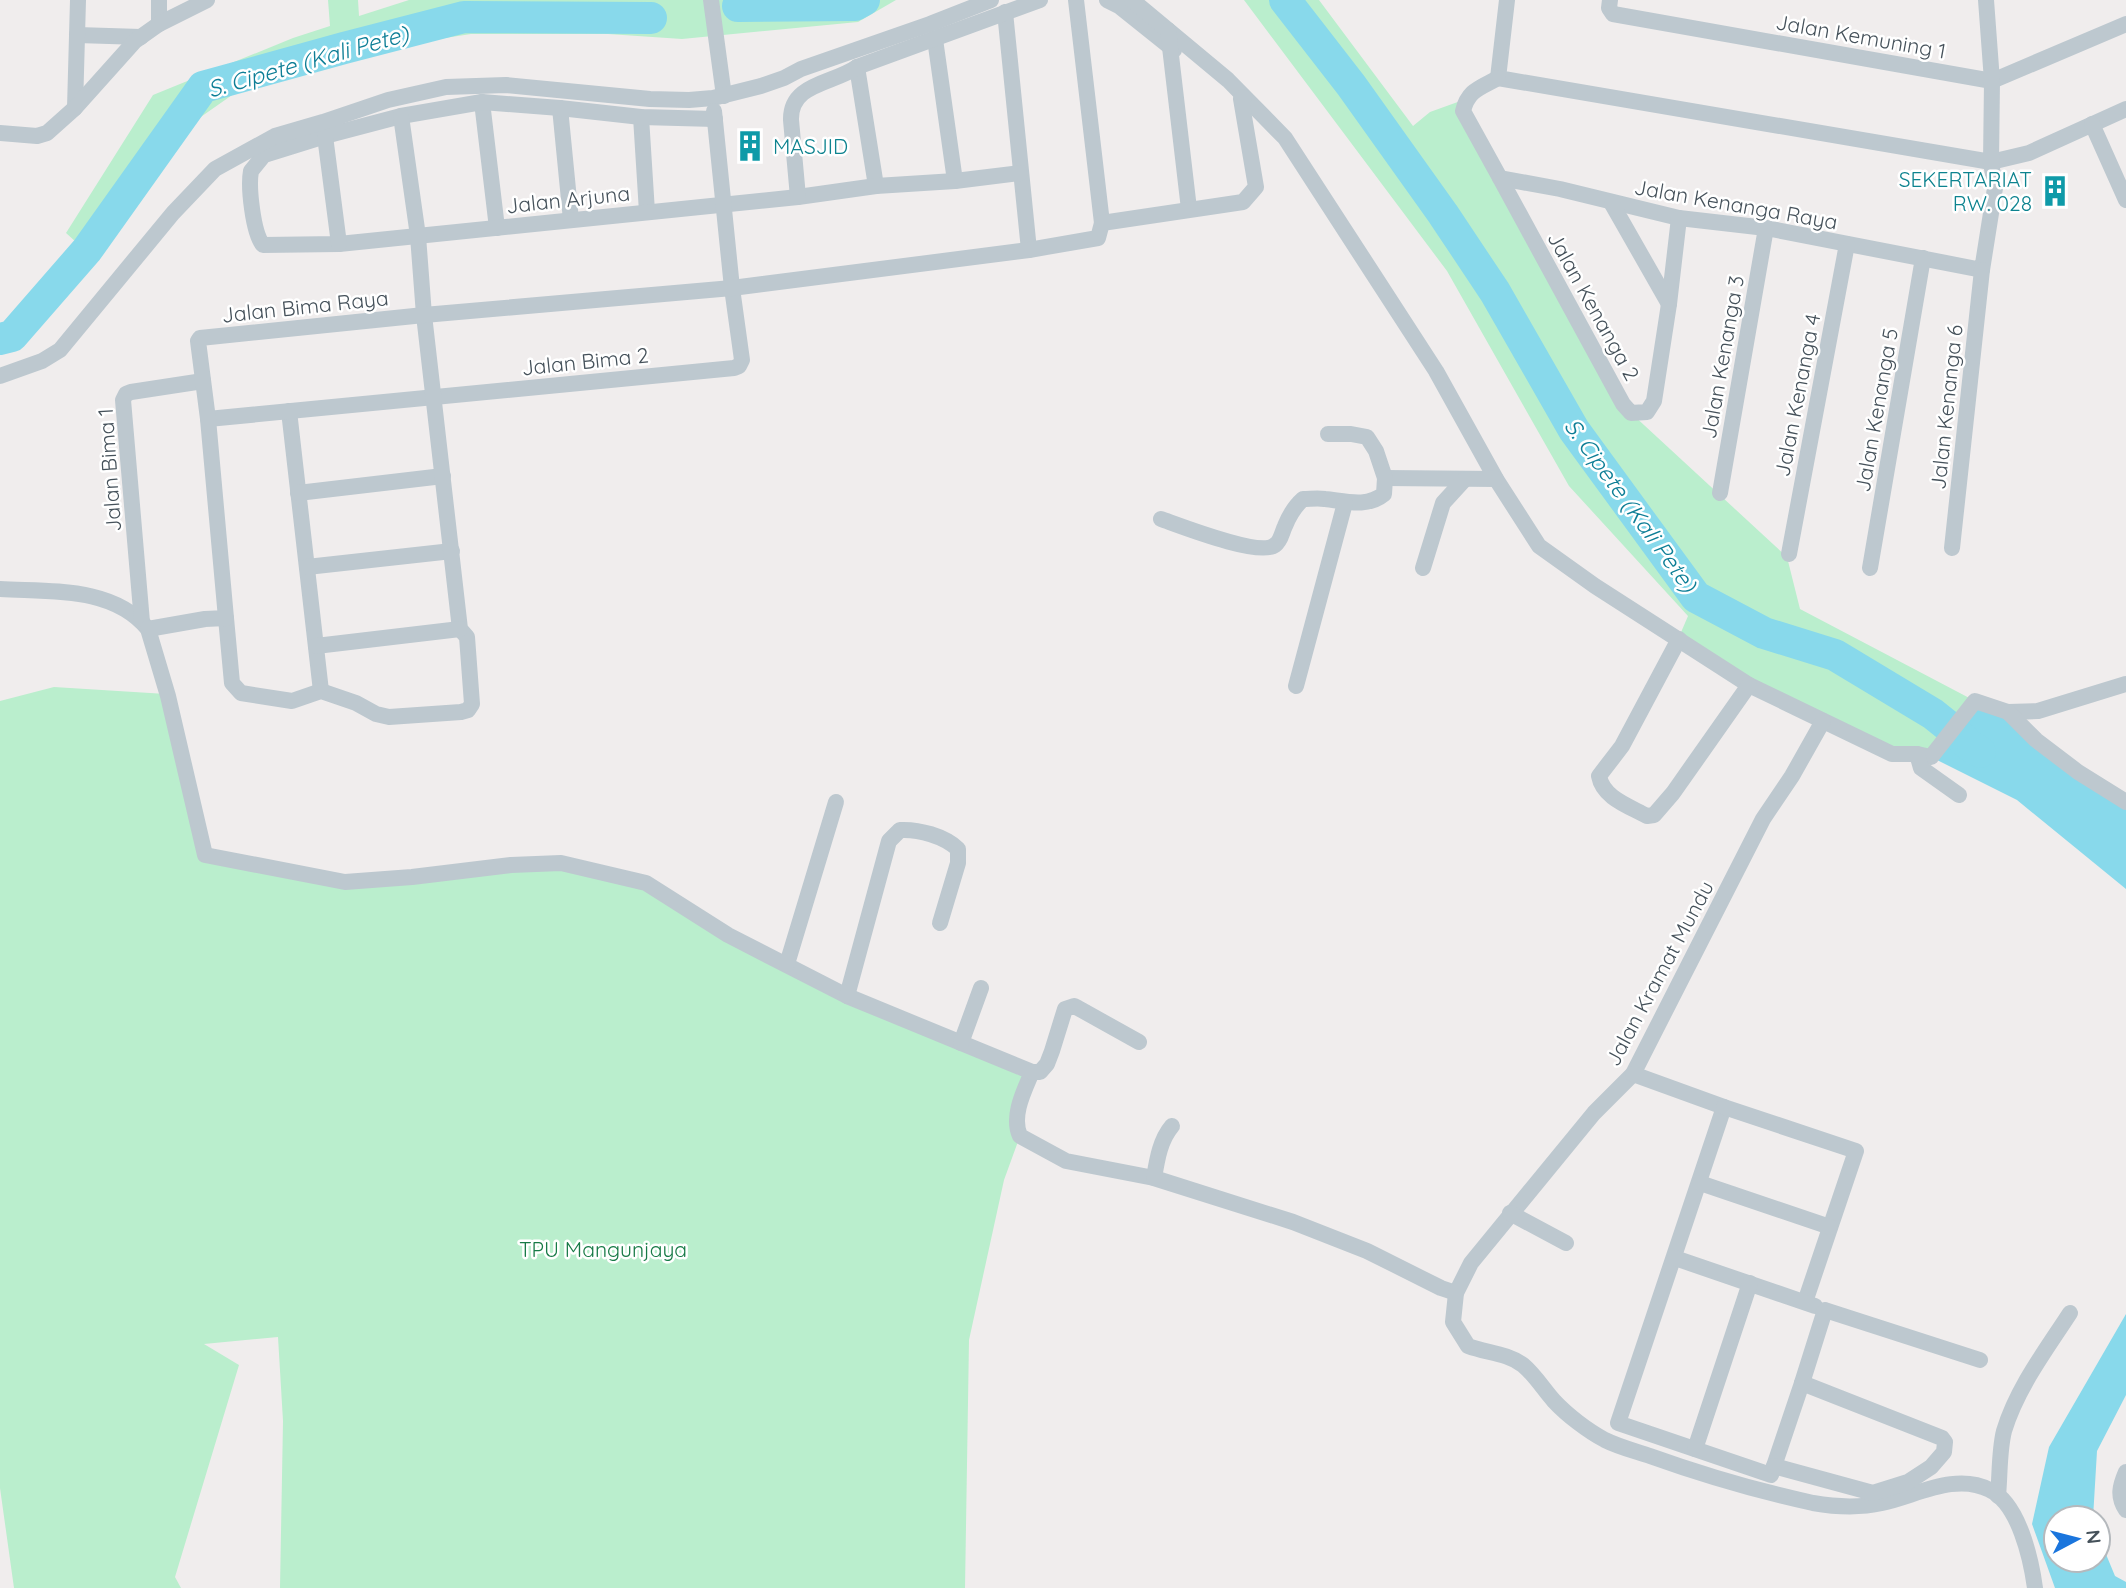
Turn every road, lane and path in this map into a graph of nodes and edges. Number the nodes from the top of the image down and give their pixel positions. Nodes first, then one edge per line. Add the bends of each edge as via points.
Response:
1 (78, 0) edge
2 (159, 0) edge
3 (208, 0) edge
4 (710, 0) edge
5 (991, 0) edge
6 (1040, 0) edge
7 (1076, 0) edge
8 (1107, 0) edge
9 (1132, 0) edge
10 (1507, 0) edge
11 (1610, 0) edge
12 (1986, 0) edge
13 (1005, 12) junction
14 (159, 24) junction
15 (2126, 24) edge
16 (1168, 30) junction
17 (77, 35) junction
18 (141, 37) junction
19 (935, 39) junction
20 (1169, 47) junction
21 (857, 66) junction
22 (1498, 79) junction
23 (1992, 81) junction
24 (718, 97) junction
25 (1242, 98) junction
26 (482, 102) junction
27 (75, 108) junction
28 (560, 108) junction
29 (2126, 108) edge
30 (401, 116) junction
31 (642, 117) junction
32 (715, 119) junction
33 (2092, 124) junction
34 (0, 133) edge
35 (325, 136) junction
36 (1991, 162) junction
37 (1020, 173) junction
38 (1500, 178) junction
39 (955, 181) junction
40 (876, 186) junction
41 (798, 197) junction
42 (2126, 200) edge
43 (723, 204) junction
44 (1612, 204) junction
45 (1189, 209) junction
46 (647, 212) junction
47 (1679, 218) junction
48 (571, 220) junction
49 (1102, 223) junction
50 (497, 228) junction
51 (1766, 228) junction
52 (418, 236) junction
53 (339, 244) junction
54 (1847, 244) junction
55 (1029, 250) junction
56 (1923, 258) junction
57 (1982, 270) junction
58 (732, 288) junction
59 (1669, 304) junction
60 (424, 315) junction
61 (0, 376) edge
62 (203, 382) junction
63 (435, 397) junction
64 (289, 411) junction
65 (208, 419) junction
66 (1328, 434) dead end
67 (443, 476) junction
68 (1385, 478) junction
69 (1496, 479) junction
70 (1464, 480) junction
71 (298, 493) junction
72 (1720, 493) dead end
73 (1345, 503) junction
74 (1161, 519) dead end
75 (1952, 548) dead end
76 (452, 551) junction
77 (1789, 554) dead end
78 (307, 567) junction
79 (1423, 568) dead end
80 (1870, 568) dead end
81 (0, 589) edge
82 (226, 618) junction
83 (145, 625) junction
84 (460, 629) junction
85 (1679, 639) junction
86 (316, 646) junction
87 (2126, 684) edge
88 (1749, 685) junction
89 (1296, 686) dead end
90 (321, 691) junction
91 (2008, 712) junction
92 (1823, 722) junction
93 (1924, 755) junction
94 (1959, 795) dead end
95 (836, 802) dead end
96 (2126, 802) edge
97 (940, 923) dead end
98 (786, 964) junction
99 (981, 988) dead end
100 (847, 996) junction
101 (1139, 1042) dead end
102 (961, 1043) junction
103 (1032, 1072) junction
104 (1633, 1074) junction
105 (1724, 1107) junction
106 (1172, 1126) dead end
107 (1154, 1178) junction
108 (1700, 1183) junction
109 (1510, 1213) junction
110 (1830, 1227) junction
111 (1566, 1243) dead end
112 (1675, 1258) junction
113 (1750, 1283) junction
114 (1456, 1293) junction
115 (1805, 1302) junction
116 (1825, 1310) junction
117 (2070, 1313) dead end
118 (1980, 1360) dead end
119 (1802, 1383) junction
120 (1695, 1449) junction
121 (1774, 1466) junction
122 (2126, 1472) edge
123 (1998, 1496) junction
124 (2126, 1510) edge
125 (2035, 1588) edge

1 - 17 street
2 - 14 street
3 - 14 street
4 - 24 street via 718,47
5 - 24 street via 784,78
6 - 13 street
7 - 49 street
8 - 20 street
9 - 16 street
10 - 22 street
11 - 23 street, Jalan Kemuning 1 via 1608,8 1613,14
12 - 23 street
13 - 19 street
13 - 37 street
14 - 18 street
15 - 23 street
16 - 20 street
16 - 25 street via 1228,80
17 - 18 street
17 - 27 street
18 - 27 street
19 - 21 street
19 - 39 street
20 - 25 street
20 - 45 street
21 - 40 street
21 - 41 street via 807,90 790,109
22 - 36 street
22 - 38 street via 1466,99 1463,111
23 - 36 street
24 - 32 street
24 - 61 street via 650,99 506,85 446,87 275,136 215,169 61,350
25 - 45 street via 1256,187 1243,202
25 - 69 street via 1285,138 1436,371
26 - 28 street
26 - 30 street
26 - 50 street
27 - 34 street via 42,135
28 - 31 street
28 - 48 street
29 - 33 street
30 - 35 street
30 - 52 street
31 - 32 street
31 - 46 street
32 - 43 street
33 - 36 street via 2029,153
33 - 42 street
35 - 53 street
35 - 53 street, Jalan Arjuna via 264,155 251,171 253,215 263,245
36 - 57 street via 1995,188
37 - 39 street, Jalan Arjuna
37 - 55 street
38 - 44 street, Jalan Kenanga Raya
38 - 59 street, Jalan Kenanga 2 via 1631,413 1647,411 1654,401
39 - 40 street, Jalan Arjuna
40 - 41 street, Jalan Arjuna
41 - 43 street, Jalan Arjuna
43 - 46 street, Jalan Arjuna
43 - 58 street
44 - 47 street, Jalan Kenanga Raya
44 - 59 street
45 - 49 street
46 - 48 street, Jalan Arjuna
47 - 51 street, Jalan Kenanga Raya
47 - 59 street, Jalan Kenanga 2
48 - 50 street, Jalan Arjuna
49 - 55 street, Jalan Bima Raya via 1098,238
50 - 52 street, Jalan Arjuna
51 - 54 street, Jalan Kenanga Raya
51 - 72 street, Jalan Kenanga 3
52 - 53 street, Jalan Arjuna
52 - 60 street
54 - 56 street, Jalan Kenanga Raya
54 - 77 street, Jalan Kenanga 4
55 - 58 street, Jalan Bima Raya
56 - 57 street, Jalan Kenanga Raya
56 - 80 street, Jalan Kenanga 5
57 - 75 street, Jalan Kenanga 6
58 - 60 street, Jalan Bima Raya
58 - 63 street, Jalan Bima 2 via 742,360 739,366
60 - 62 street, Jalan Bima Raya via 200,338
60 - 63 street
62 - 65 street, Jalan Bima Raya
62 - 83 street, Jalan Bima 1 via 131,392 122,400
63 - 64 street, Jalan Bima 2
63 - 67 street
64 - 65 street, Jalan Bima 2
64 - 71 street
65 - 82 street, Jalan Bima Raya
66 - 68 street via 1367,437
67 - 71 street
67 - 76 street
68 - 70 street
68 - 73 street via 1384,494 1377,500
69 - 70 street
69 - 85 street via 1539,546
70 - 79 street via 1443,503
71 - 78 street
73 - 74 street via 1303,499 1280,540 1265,549
73 - 89 street
76 - 78 street
76 - 84 street
78 - 86 street
81 - 83 street via 83,593 107,600
82 - 83 street
82 - 90 street, Jalan Bima Raya via 232,683 241,693 292,701
83 - 98 street via 168,696 205,855 345,882 561,863 646,883
84 - 86 street
84 - 90 street via 467,637 472,704 468,710 389,717
85 - 88 street
85 - 88 street via 1622,746 1600,776 1608,794 1647,816 1654,815
86 - 90 street
87 - 91 street via 2038,711
88 - 92 street
91 - 93 street via 1975,701
91 - 96 street via 2036,740
92 - 93 street via 1892,754
92 - 104 street, Jalan Kramat Mundu via 1763,820
93 - 94 street via 1921,768
95 - 98 street
97 - 100 street via 958,849 934,836 900,830 889,841
98 - 100 street
99 - 102 street
100 - 102 street
101 - 103 street via 1078,1008 1068,1007 1047,1064 1040,1072
102 - 103 street
103 - 107 street via 1018,1109 1020,1136 1066,1161
104 - 105 street
104 - 109 street, Jalan Kramat Mundu
105 - 108 street
105 - 110 street via 1856,1151
106 - 107 street via 1162,1144
107 - 114 street via 1293,1222
108 - 110 street
108 - 112 street
109 - 111 street
109 - 114 street, Jalan Kramat Mundu via 1471,1263
110 - 115 street
112 - 113 street
112 - 120 street via 1618,1423
113 - 115 street
113 - 120 street
114 - 123 street via 1453,1322 1468,1346 1503,1354 1524,1366 1557,1404 1605,1440 1697,1473 1815,1503 1859,1507 1951,1483 1989,1489
115 - 116 street
116 - 118 street
116 - 119 street
117 - 123 street via 2015,1404 2004,1433
119 - 121 street
119 - 121 street via 1942,1438 1944,1452 1908,1482 1873,1493
120 - 121 street via 1771,1475
122 - 124 street via 2119,1493
123 - 125 street via 2024,1536

